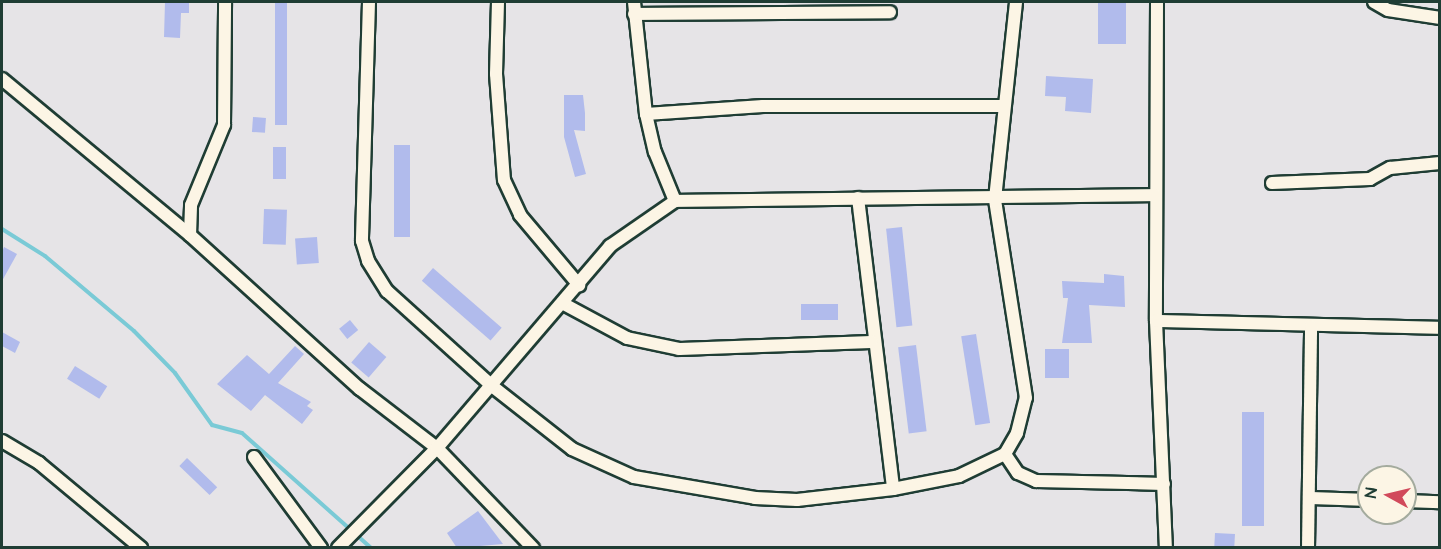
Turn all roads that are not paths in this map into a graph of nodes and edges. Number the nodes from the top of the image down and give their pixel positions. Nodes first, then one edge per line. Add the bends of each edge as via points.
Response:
1 (225, 2) edge
2 (369, 2) edge
3 (498, 2) edge
4 (1016, 2) edge
5 (1156, 2) edge
6 (1374, 2) edge
7 (634, 8) edge
8 (890, 12) dead end
9 (1440, 18) edge
10 (2, 79) edge
11 (1002, 106) junction
12 (646, 114) junction
13 (1440, 163) edge
14 (1272, 183) dead end
15 (1156, 195) junction
16 (858, 198) junction
17 (995, 199) junction
18 (675, 201) junction
19 (190, 235) junction
20 (579, 285) junction
21 (562, 303) junction
22 (1156, 321) junction
23 (1311, 326) junction
24 (1440, 328) edge
25 (872, 342) junction
26 (492, 386) junction
27 (2, 441) edge
28 (437, 448) junction
29 (1005, 454) junction
30 (254, 457) dead end
31 (1164, 484) junction
32 (893, 489) junction
33 (1311, 498) junction
34 (1357, 500) edge
35 (1417, 501) edge
36 (1440, 502) edge
37 (341, 544) edge
38 (141, 548) edge
39 (321, 548) edge
40 (533, 548) edge
41 (1166, 548) edge
42 (1308, 548) edge

1 - 19 street via 224,125 191,205
2 - 26 street via 362,230 368,261 387,291
3 - 20 street via 496,74 504,180 520,215
4 - 11 street
5 - 15 street
6 - 9 street via 1388,10
7 - 8 street
7 - 12 street
10 - 19 street
11 - 12 street via 763,106
11 - 17 street
12 - 18 street via 655,152
13 - 14 street via 1390,168 1370,179
15 - 17 street
15 - 22 street
16 - 17 street
16 - 18 street
16 - 25 street
17 - 29 street via 1026,381 1023,417
18 - 20 street via 629,230
19 - 28 street via 360,389
20 - 21 street
21 - 25 street via 627,338 679,350
21 - 26 street
22 - 23 street
22 - 31 street
23 - 24 street
23 - 33 street
25 - 32 street
26 - 28 street
26 - 32 street via 572,449 634,477 755,498 797,500
27 - 38 street via 39,464
28 - 37 street
28 - 40 street
29 - 31 street via 1018,473 1036,482
29 - 32 street via 959,476
30 - 39 street
31 - 41 street
33 - 34 street
33 - 42 street
35 - 36 street

